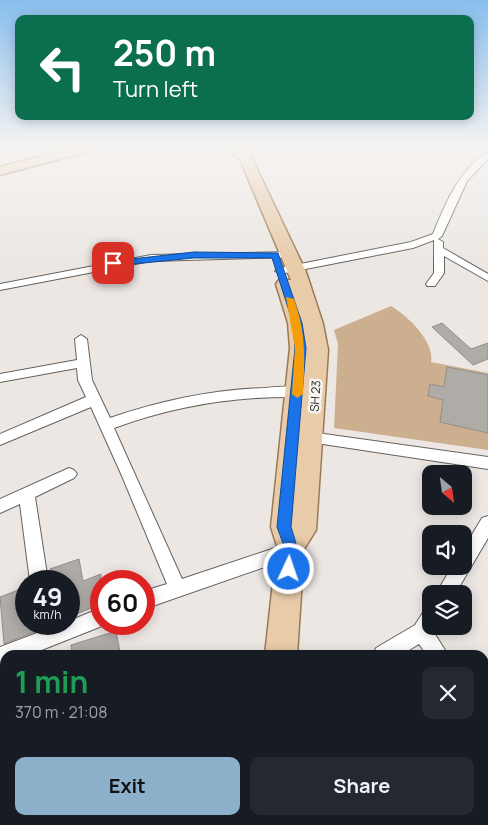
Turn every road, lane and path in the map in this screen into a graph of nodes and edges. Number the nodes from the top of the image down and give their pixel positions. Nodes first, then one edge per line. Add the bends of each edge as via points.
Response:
1 (253, 186) edge
2 (459, 186) edge
3 (437, 236) junction
4 (440, 250) junction
5 (285, 262) junction
6 (488, 278) edge
7 (431, 284) dead end
8 (0, 287) edge
9 (81, 339) dead end
10 (82, 363) junction
11 (308, 371) junction
12 (0, 378) edge
13 (298, 392) junction
14 (93, 400) junction
15 (106, 425) junction
16 (303, 436) junction
17 (0, 440) edge
18 (488, 463) edge
19 (68, 474) dead end
20 (26, 494) junction
21 (0, 506) edge
22 (488, 523) edge
23 (291, 549) junction
24 (472, 550) edge
25 (38, 570) edge
26 (177, 587) junction
27 (155, 596) edge
28 (422, 628) edge
29 (44, 635) edge
30 (431, 635) edge
31 (27, 650) edge
32 (281, 650) edge
33 (390, 650) edge
34 (436, 650) edge

1 - 5 main road, SH 23
2 - 3 street
3 - 4 street
3 - 5 street via 413,245
4 - 6 street
4 - 7 street via 439,273
5 - 8 street via 194,255 150,258
5 - 11 main road, SH 23 via 314,321 318,350
9 - 10 street
10 - 12 street
10 - 14 street
11 - 13 main road
11 - 16 main road, SH 23
13 - 15 street via 277,391 183,401
13 - 16 main road
14 - 15 street
14 - 17 street
15 - 26 street
16 - 18 street
16 - 23 main road, SH 23 via 297,495 302,530
19 - 20 street
20 - 21 street
20 - 25 street
22 - 24 street
23 - 26 street
23 - 32 main road, SH 23
26 - 27 street
28 - 33 street
29 - 31 street
30 - 34 street

